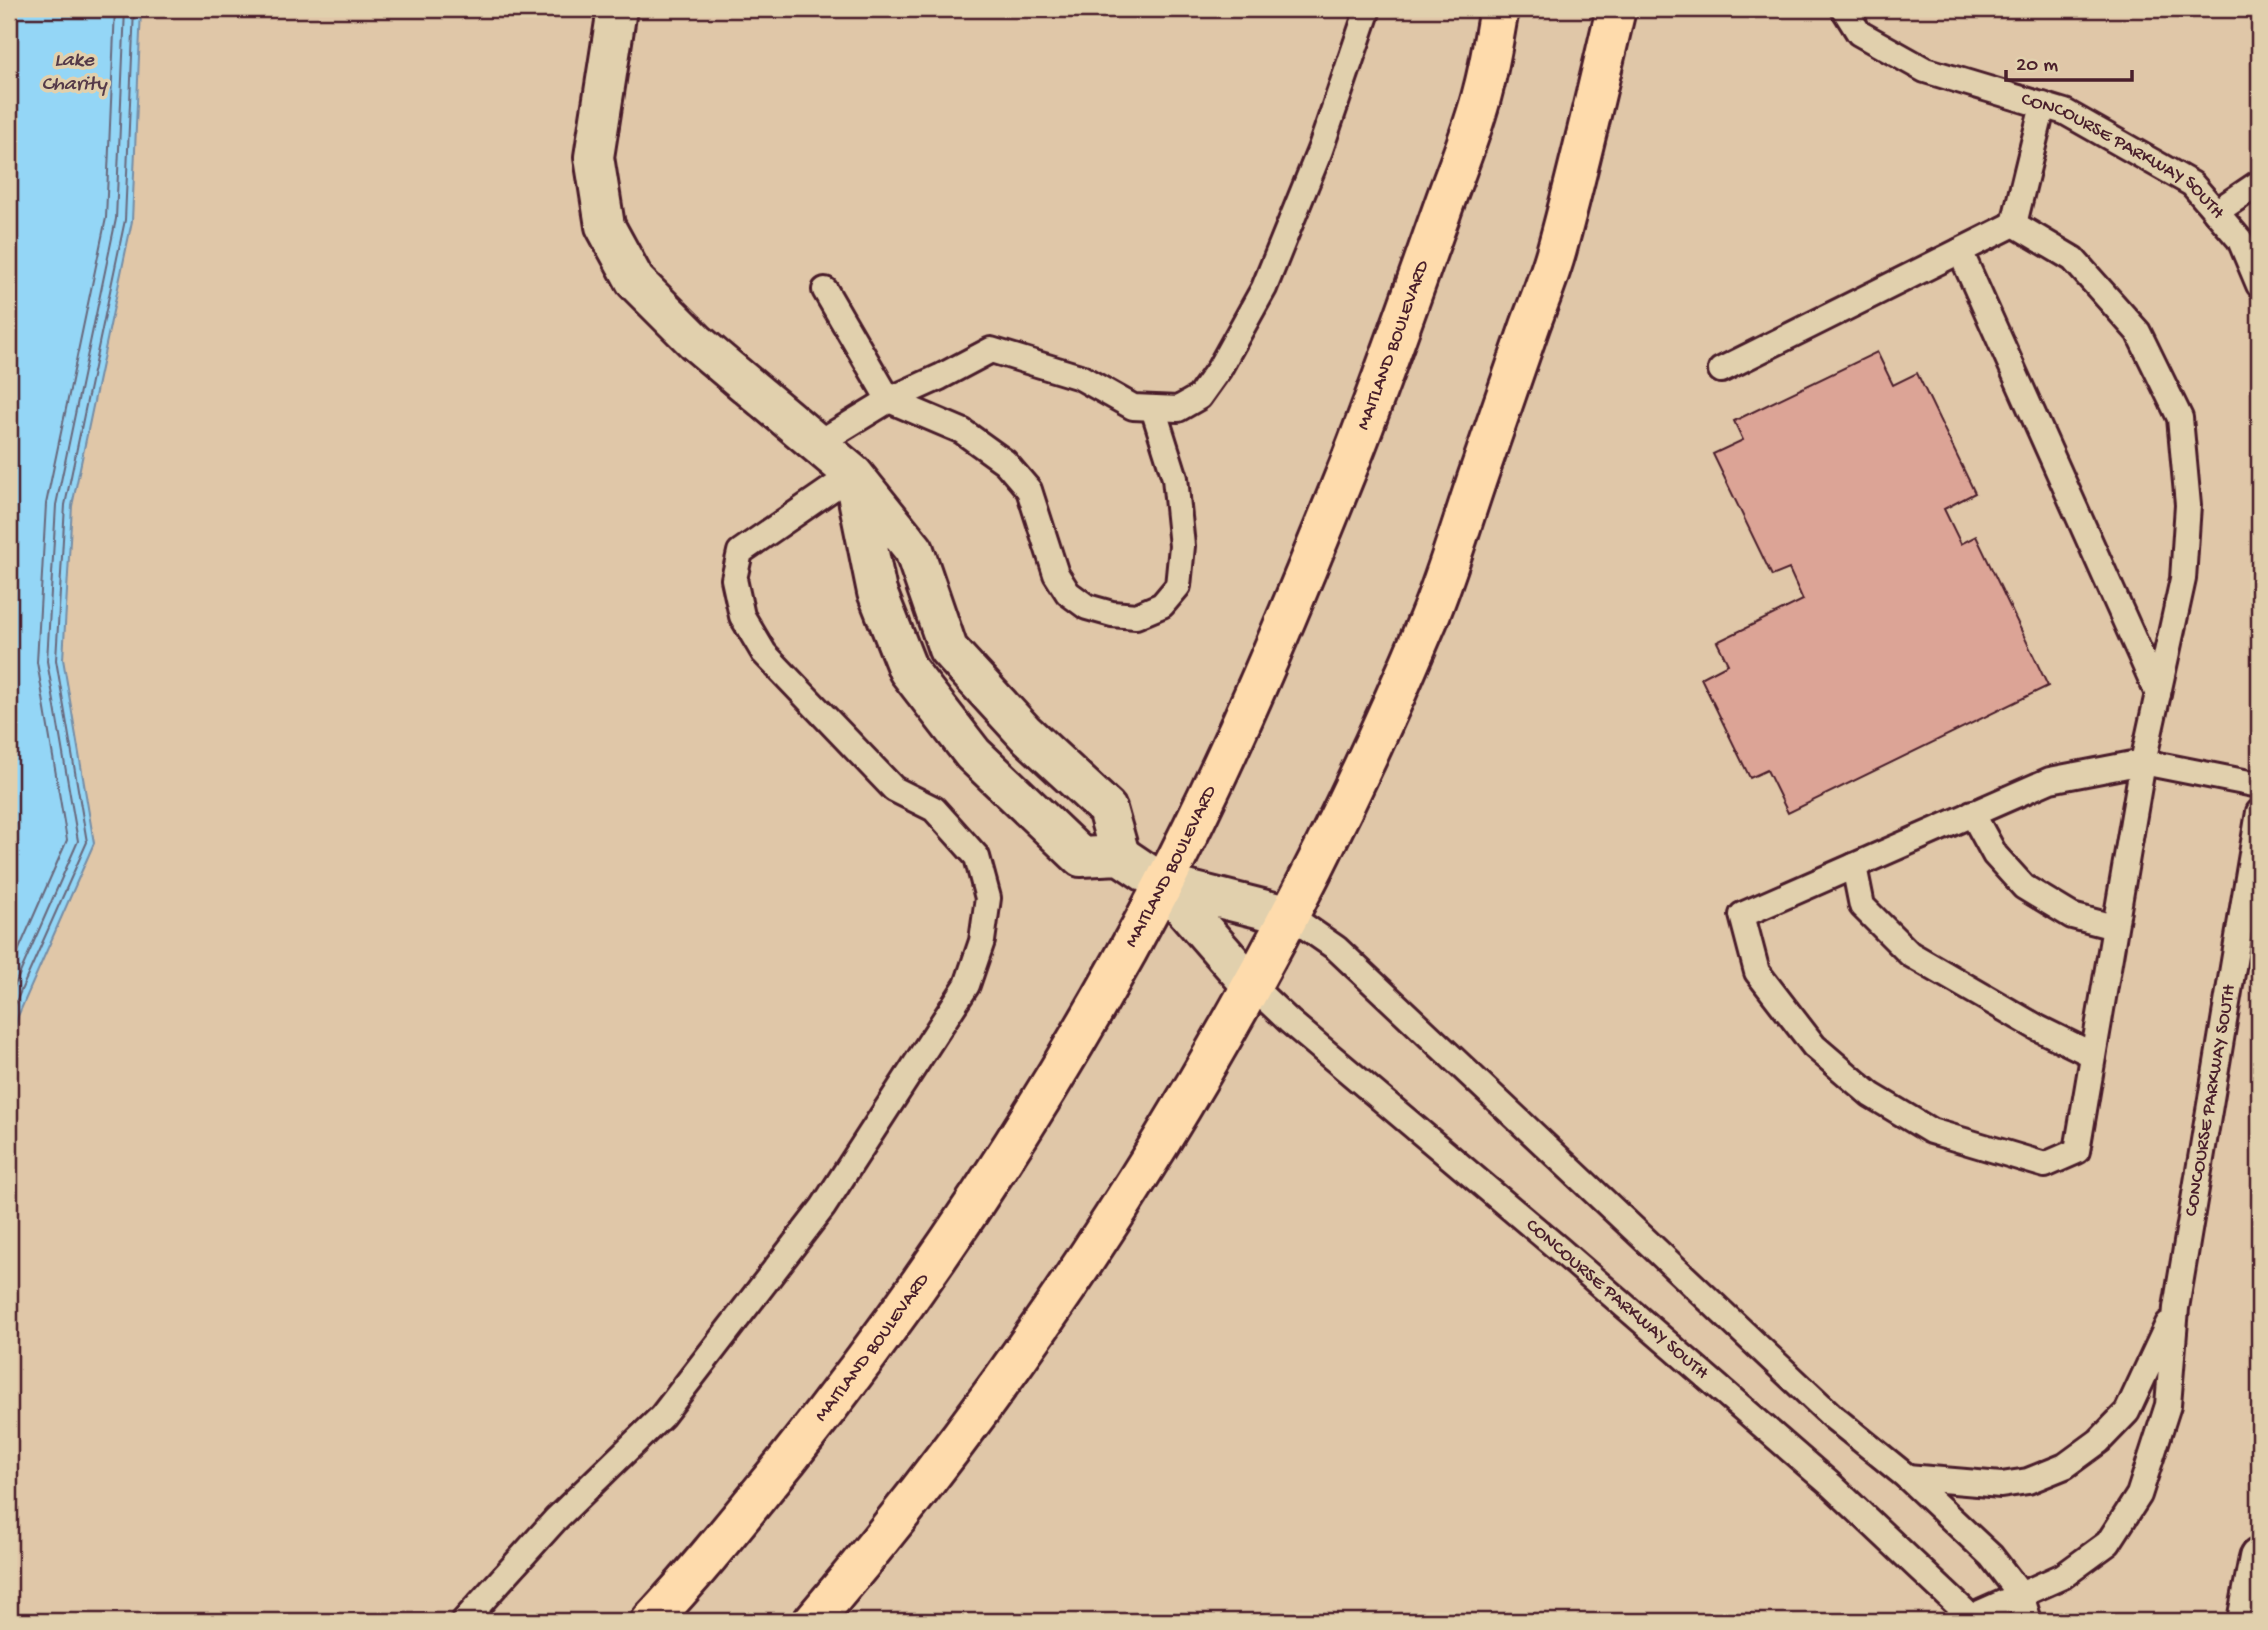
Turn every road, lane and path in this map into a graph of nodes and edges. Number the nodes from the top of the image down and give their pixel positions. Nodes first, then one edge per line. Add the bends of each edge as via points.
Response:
1 (617, 9) edge
2 (1368, 9) edge
3 (1499, 9) edge
4 (1616, 9) edge
5 (1844, 9) edge
6 (2043, 105) junction
7 (2259, 183) edge
8 (2216, 212) junction
9 (2014, 224) junction
10 (1960, 251) junction
11 (2259, 285) edge
12 (825, 290) dead end
13 (1721, 370) dead end
14 (889, 400) junction
15 (1153, 408) junction
16 (817, 444) junction
17 (853, 474) junction
18 (2158, 694) junction
19 (2143, 762) junction
20 (2259, 785) edge
21 (2259, 812) edge
22 (1972, 813) junction
23 (1120, 855) junction
24 (1854, 866) junction
25 (1163, 884) junction
26 (1290, 916) junction
27 (2114, 926) junction
28 (1252, 986) junction
29 (2093, 1055) junction
30 (2176, 1308) junction
31 (1907, 1477) junction
32 (2259, 1558) edge
33 (2021, 1595) junction
34 (1973, 1619) edge
35 (464, 1621) edge
36 (650, 1621) edge
37 (813, 1621) edge
38 (2029, 1621) edge
39 (2246, 1621) edge

1 - 16 street via 594,157 606,226 635,281 696,342
2 - 15 lane via 1320,150 1264,288 1199,397 1178,409
3 - 25 main road, MAITLAND BOULEVARD via 1483,92 1384,377 1297,594
4 - 26 main road via 1556,252 1430,615 1382,727
5 - 6 lane, CONCOURSE PARKWAY SOUTH via 1859,33 1924,70
6 - 8 lane, CONCOURSE PARKWAY SOUTH via 2066,112 2192,184
6 - 9 lane
7 - 8 lane
8 - 11 lane, CONCOURSE PARKWAY SOUTH via 2240,240
9 - 10 lane
9 - 18 lane via 2073,259 2138,332 2180,418 2188,505 2183,579
10 - 13 lane
10 - 18 lane
12 - 14 lane
14 - 15 lane via 991,350 1080,377 1133,407
14 - 15 lane via 962,431 1005,462 1029,490 1056,574 1068,593 1087,607 1136,616 1162,605 1178,586 1182,546 1175,478
14 - 16 lane
16 - 17 street
17 - 23 street via 914,550 948,649 1025,733 1107,809
17 - 23 street via 877,592 908,670 973,754 1081,857
17 - 35 lane via 740,552 734,579 742,617 764,653 885,780 934,809 977,857 988,898 982,941 967,985 824,1208 662,1416 556,1519
18 - 19 lane
19 - 20 lane
19 - 22 lane via 2050,780
19 - 27 lane
21 - 30 lane, CONCOURSE PARKWAY SOUTH
22 - 24 lane
22 - 27 lane via 1995,855 2024,887 2072,916
23 - 25 street
24 - 29 lane via 1862,906 1910,954
24 - 29 lane via 1742,915 1757,972 1814,1046 1871,1095 1931,1131 2045,1165 2077,1151
25 - 26 street
25 - 28 street
25 - 36 main road, MAITLAND BOULEVARD via 1050,1085 921,1283 828,1409
26 - 28 main road
26 - 31 lane via 1336,948 1833,1417
27 - 29 lane
28 - 34 lane, CONCOURSE PARKWAY SOUTH via 1831,1485
28 - 37 main road via 1042,1323
30 - 31 lane, CONCOURSE PARKWAY SOUTH via 2127,1412 2065,1466 2028,1481 2001,1485
30 - 33 lane, CONCOURSE PARKWAY SOUTH via 2168,1405 2138,1494 2108,1543 2063,1576
31 - 33 lane via 1992,1556
32 - 39 street
33 - 34 lane, CONCOURSE PARKWAY SOUTH
33 - 38 lane

